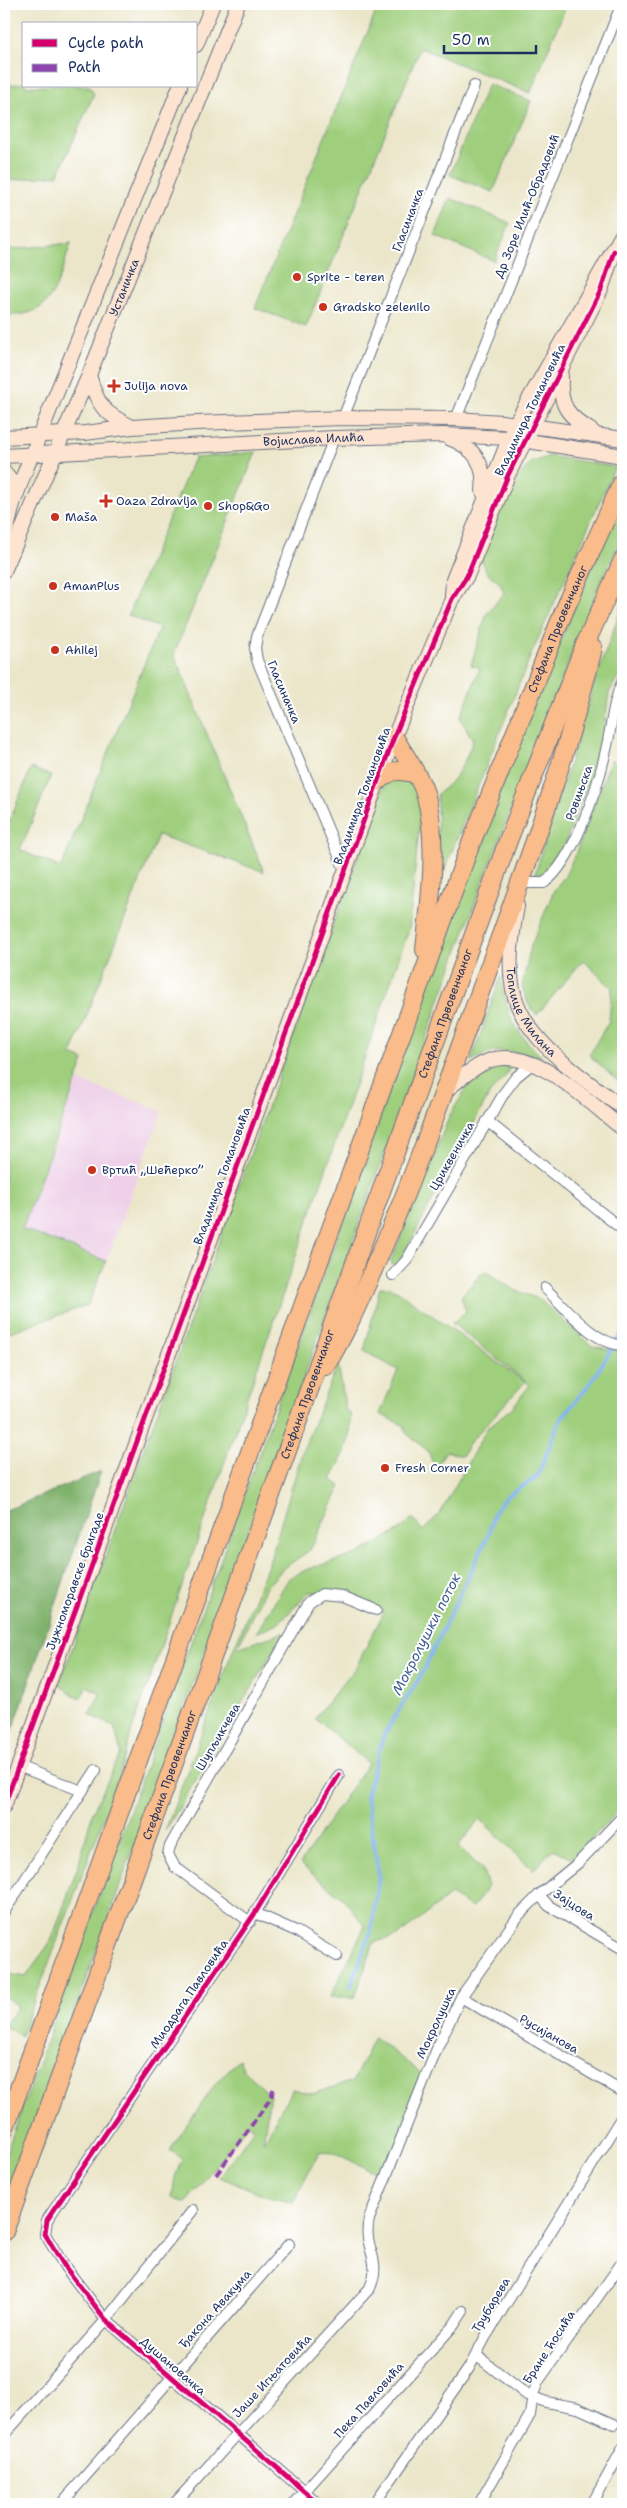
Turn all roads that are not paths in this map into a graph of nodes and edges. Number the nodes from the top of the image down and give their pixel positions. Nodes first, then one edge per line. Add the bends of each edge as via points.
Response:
1 (213, 4) edge
2 (238, 4) edge
3 (623, 4) edge
4 (198, 40) edge
5 (474, 86) dead end
6 (179, 88) edge
7 (623, 233) edge
8 (614, 251) junction
9 (561, 369) junction
10 (89, 375) junction
11 (342, 418) junction
12 (456, 419) junction
13 (515, 424) junction
14 (533, 426) junction
15 (132, 427) junction
16 (64, 434) junction
17 (596, 434) junction
18 (42, 435) junction
19 (442, 435) junction
20 (4, 437) edge
21 (334, 438) junction
22 (509, 438) junction
23 (617, 438) edge
24 (527, 440) junction
25 (55, 454) junction
26 (33, 455) junction
27 (4, 456) edge
28 (623, 456) edge
29 (4, 472) edge
30 (623, 481) edge
31 (13, 504) junction
32 (482, 504) junction
33 (4, 541) edge
34 (623, 560) edge
35 (4, 571) edge
36 (452, 599) junction
37 (604, 602) junction
38 (623, 680) edge
39 (394, 737) junction
40 (416, 774) junction
41 (377, 782) junction
42 (346, 870) junction
43 (521, 883) junction
44 (422, 975) junction
45 (533, 1063) junction
46 (592, 1084) junction
47 (444, 1092) junction
48 (581, 1097) junction
49 (623, 1108) edge
50 (487, 1121) junction
51 (623, 1129) edge
52 (623, 1230) edge
53 (393, 1275) dead end
54 (545, 1288) dead end
55 (623, 1345) edge
56 (165, 1362) joint
57 (308, 1393) junction
58 (376, 1610) dead end
59 (18, 1766) junction
60 (96, 1770) dead end
61 (340, 1775) dead end
62 (82, 1791) junction
63 (4, 1806) edge
64 (623, 1816) edge
65 (539, 1895) junction
66 (5, 1907) edge
67 (252, 1917) junction
68 (623, 1949) edge
69 (337, 1956) dead end
70 (461, 1997) junction
71 (623, 2092) edge
72 (623, 2115) edge
73 (4, 2130) edge
74 (193, 2210) dead end
75 (47, 2220) joint
76 (4, 2232) edge
77 (289, 2244) dead end
78 (375, 2259) joint
79 (623, 2261) edge
80 (463, 2311) dead end
81 (106, 2320) junction
82 (477, 2356) junction
83 (171, 2377) junction
84 (533, 2397) junction
85 (614, 2424) dead end
86 (236, 2433) junction
87 (4, 2435) edge
88 (623, 2448) edge
89 (304, 2491) junction
90 (60, 2504) edge
91 (174, 2504) edge
92 (293, 2504) edge
93 (319, 2504) edge
94 (374, 2504) edge
95 (479, 2504) edge
96 (592, 2504) edge

1 - 4 main road
2 - 10 main road, Устаничка
3 - 12 street, Др Зоре Илић-Обрадовић
5 - 11 street, Гласиначка
6 - 18 main road, Устаничка
7 - 8 main road, Владимира Томановића
8 - 9 main road, Владимира Томановића via 601,290
8 - 13 main road, Владимира Томановића
9 - 14 main road, Владимира Томановића
9 - 17 main road via 563,405 576,421
10 - 15 main road via 94,394 104,411
10 - 16 main road, Устаничка
11 - 12 main road, Војислава Илића
11 - 15 main road, Војислава Илића
12 - 13 main road, Војислава Илића
13 - 14 main road, Војислава Илића
13 - 22 main road, Владимира Томановића
14 - 17 main road, Војислава Илића
14 - 24 main road, Владимира Томановића
15 - 16 main road, Војислава Илића
16 - 18 main road, Војислава Илића
16 - 25 main road, Устаничка
17 - 23 main road, Војислава Илића
18 - 20 main road, Војислава Илића
18 - 26 main road, Устаничка
19 - 21 main road, Војислава Илића
19 - 22 main road, Војислава Илића
19 - 32 main road via 470,448 480,461 484,481
21 - 25 main road, Војислава Илића
21 - 42 street, Гласиначка via 255,648 257,660
22 - 24 main road, Војислава Илића
22 - 32 main road, Владимира Томановића
24 - 28 main road, Војислава Илића
24 - 36 main road, Владимира Томановића via 508,475 467,576
25 - 26 main road, Војислава Илића
25 - 35 main road, Устаничка
26 - 27 main road, Војислава Илића
26 - 31 main road, Устаничка
29 - 31 main road via 11,482
30 - 44 highway, Стефана Првовенчаног via 517,725
31 - 33 main road, Устаничка
32 - 36 main road, Владимира Томановића via 453,580
34 - 37 highway, Стефана Првовенчаног
36 - 39 main road, Владимира Томановића
37 - 43 highway via 572,726
37 - 57 highway, Стефана Првовенчаног via 521,806
38 - 43 street, Ровињска via 614,704 603,764 569,853 556,873 544,883
39 - 40 highway
39 - 41 main road, Владимира Томановића
40 - 41 highway via 398,769
40 - 44 highway via 425,792 431,838 429,909
41 - 42 main road, Владимира Томановића
42 - 56 main road, Владимира Томановића
43 - 46 main road, Топлице Милана via 511,948 514,993 522,1017 536,1036
43 - 47 highway
44 - 73 highway, Стефана Првовенчаног
45 - 47 main road, Топлице Милана via 504,1058 488,1061
45 - 48 main road, Топлице Милана
45 - 50 street via 516,1077
46 - 48 main road
46 - 49 main road, Топлице Милана
47 - 57 highway via 402,1203 357,1306 340,1342
48 - 51 main road, Топлице Милана
50 - 52 street, Цриквеничка
50 - 53 street, Цриквеничка via 406,1261
54 - 55 street via 595,1335 611,1344
56 - 59 main road, Јужноморавске бригаде
57 - 76 highway, Стефана Првовенчаног
58 - 67 street, Шупљикчева via 342,1596 322,1594 309,1602 170,1846 168,1854 175,1867
59 - 62 street
59 - 63 main road, Јужноморавске бригаде
60 - 62 street
61 - 67 street, Миодрага Павловића
62 - 66 street
64 - 65 street, Мокролушка via 578,1863
65 - 68 street, Зајцова via 549,1906
65 - 70 street, Мокролушка via 519,1915
67 - 69 street, Шупљикчева via 296,1931
67 - 75 street, Миодрага Павловића
70 - 71 street, Русијанова
70 - 78 street, Мокролушка via 368,2219 367,2238
72 - 82 street, Трубарева via 486,2336
74 - 81 street
75 - 81 street, Душановачка via 44,2234 51,2248
77 - 83 street, Ђакона Авакума
78 - 86 street, Јаше Игњатовића via 376,2274 365,2296
79 - 84 street, Бране Ћосића via 539,2380
80 - 89 street, Пека Павловића via 454,2325
81 - 83 street, Душановачка
81 - 87 street
82 - 84 street
82 - 94 street, Трубарева
83 - 86 street, Душановачка
83 - 90 street, Ђакона Авакума
84 - 85 street via 578,2408
84 - 95 street, Бране Ћосића via 530,2415
86 - 89 street, Душановачка
86 - 91 street, Јаше Игњатовића
88 - 96 street
89 - 92 street, Пека Павловића
89 - 93 street, Душановачка

